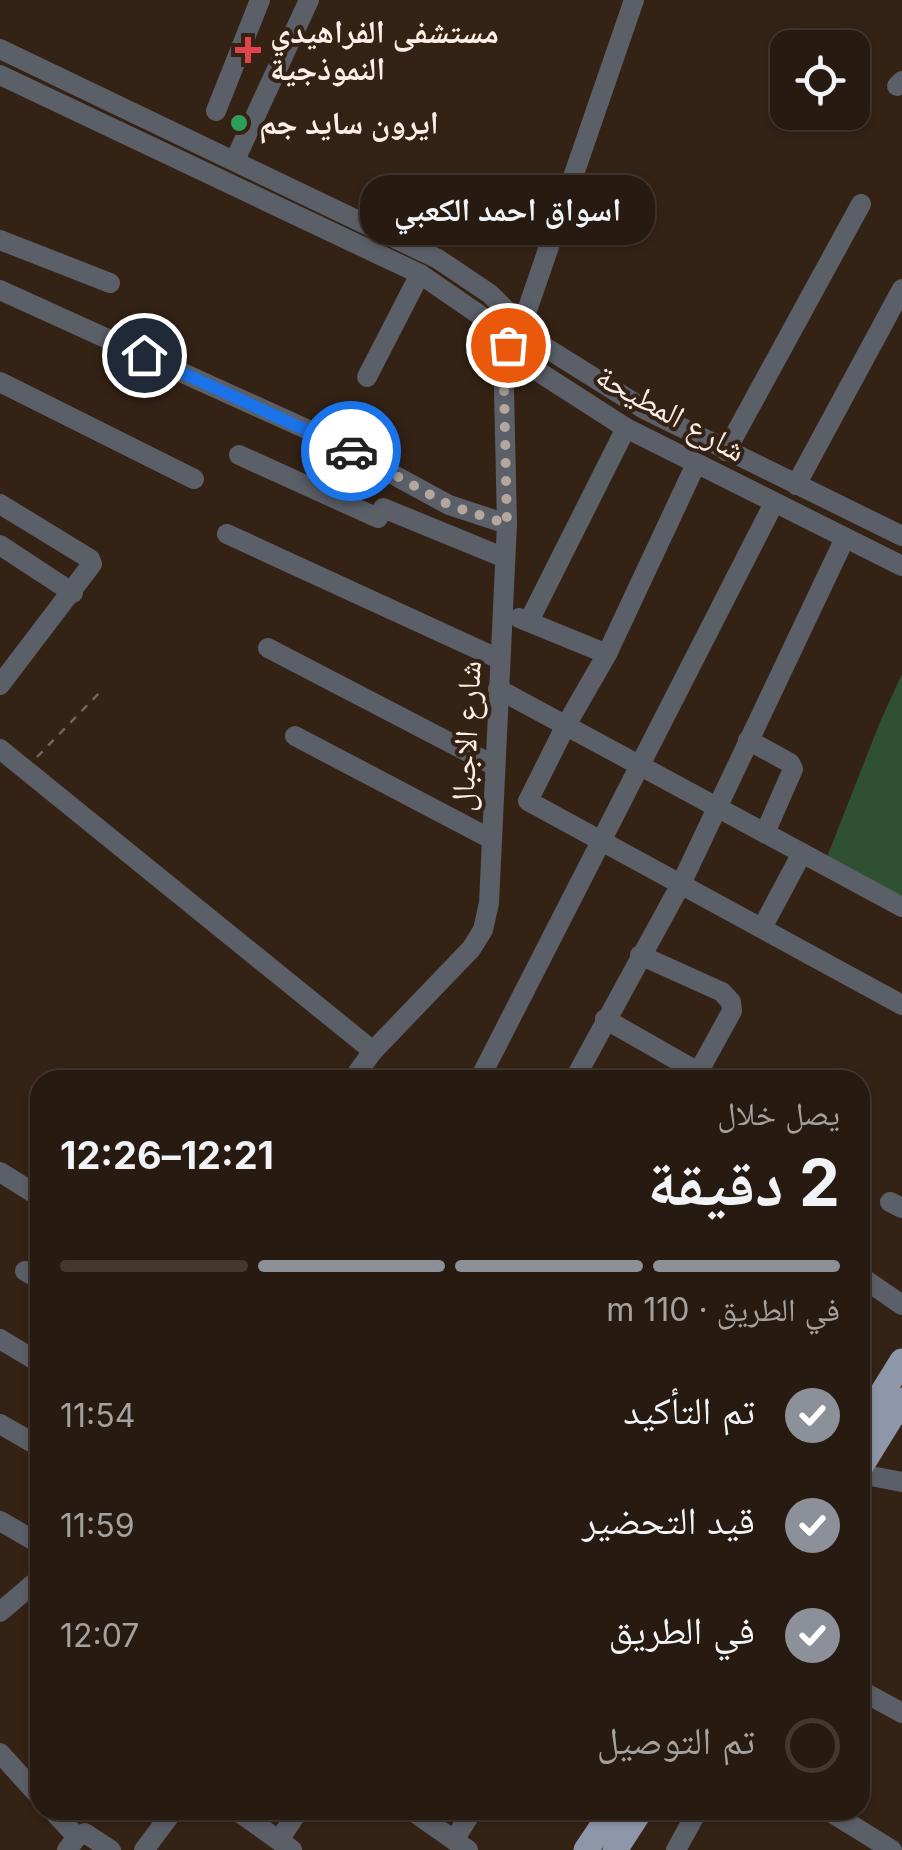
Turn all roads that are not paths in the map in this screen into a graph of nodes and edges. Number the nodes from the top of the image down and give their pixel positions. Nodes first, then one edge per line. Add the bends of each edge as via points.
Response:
1 (260, 0) edge
2 (308, 0) edge
3 (634, 0) edge
4 (0, 49) edge
5 (0, 75) edge
6 (216, 111) dead end
7 (234, 160) junction
8 (861, 204) dead end
9 (347, 213) junction
10 (336, 234) junction
11 (0, 240) edge
12 (420, 274) junction
13 (110, 283) dead end
14 (0, 290) edge
15 (902, 290) edge
16 (522, 325) junction
17 (508, 345) junction
18 (367, 377) dead end
19 (0, 382) edge
20 (626, 428) junction
21 (240, 455) dead end
22 (735, 455) junction
23 (696, 464) junction
24 (194, 480) dead end
25 (733, 482) junction
26 (796, 485) junction
27 (774, 502) junction
28 (0, 504) edge
29 (507, 524) junction
30 (228, 534) dead end
31 (902, 536) edge
32 (846, 538) junction
33 (0, 545) edge
34 (505, 558) junction
35 (902, 566) edge
36 (73, 593) junction
37 (503, 612) junction
38 (529, 622) junction
39 (268, 648) dead end
40 (607, 654) junction
41 (499, 658) junction
42 (0, 685) edge
43 (498, 689) junction
44 (565, 727) junction
45 (295, 736) dead end
46 (748, 740) junction
47 (0, 749) edge
48 (495, 766) junction
49 (641, 766) junction
50 (716, 806) junction
51 (765, 833) junction
52 (491, 838) junction
53 (602, 843) junction
54 (802, 853) junction
55 (681, 884) junction
56 (902, 907) edge
57 (762, 928) junction
58 (640, 955) junction
59 (902, 1005) edge
60 (605, 1019) junction
61 (373, 1050) junction
62 (359, 1070) edge
63 (489, 1070) edge
64 (579, 1070) edge
65 (686, 1070) edge
66 (699, 1070) edge
67 (0, 1172) edge
68 (30, 1192) edge
69 (870, 1283) edge
70 (902, 1305) edge
71 (0, 1339) edge
72 (30, 1357) edge
73 (902, 1361) edge
74 (902, 1400) edge
75 (870, 1412) edge
76 (0, 1424) edge
77 (30, 1441) edge
78 (870, 1454) edge
79 (870, 1474) edge
80 (902, 1482) edge
81 (0, 1521) edge
82 (30, 1538) edge
83 (30, 1586) edge
84 (0, 1612) edge
85 (870, 1695) edge
86 (902, 1713) edge
87 (0, 1753) edge
88 (30, 1785) edge
89 (58, 1820) edge
90 (166, 1820) edge
91 (250, 1820) edge
92 (295, 1820) edge
93 (425, 1820) edge
94 (470, 1820) edge
95 (606, 1820) edge
96 (635, 1820) edge
97 (692, 1820) edge
98 (843, 1820) edge
99 (72, 1843) edge
100 (285, 1845) edge
101 (461, 1845) edge
102 (111, 1850) edge
103 (144, 1850) edge
104 (586, 1850) edge
105 (615, 1850) edge
106 (676, 1850) edge
107 (892, 1850) edge

1 - 6 street
2 - 7 street
3 - 16 street
4 - 7 street, شارع المطيحة
5 - 10 street, شارع المطيحة
7 - 9 street, شارع المطيحة
8 - 22 street
9 - 10 street
9 - 16 street, شارع المطيحة via 438,258
10 - 12 street, شارع المطيحة
11 - 13 street
12 - 17 street, شارع المطيحة via 487,320
12 - 18 street
14 - 29 street via 324,437 449,505
15 - 26 street
16 - 22 street, شارع المطيحة via 540,344 629,400
17 - 20 street, شارع المطيحة
17 - 29 street, شارع الاجبال
19 - 24 street
20 - 23 street, شارع المطيحة
20 - 38 street
21 - 34 street via 378,518 384,508
22 - 25 street
22 - 26 street, شارع المطيحة
23 - 25 street, شارع المطيحة
23 - 40 street
25 - 27 street, شارع المطيحة
26 - 31 street, شارع المطيحة
27 - 32 street, شارع المطيحة
27 - 49 street
28 - 36 street via 90,559 91,570
29 - 34 street, شارع الاجبال
30 - 41 street
32 - 35 street, شارع المطيحة
32 - 46 street
33 - 36 street
34 - 37 street, شارع الاجبال
36 - 42 street
37 - 38 street
37 - 41 street, شارع الاجبال
38 - 40 street
39 - 48 street
40 - 44 street
41 - 43 street, شارع الاجبال
43 - 44 street
43 - 48 street, شارع الاجبال
44 - 49 street
44 - 53 street via 528,801
45 - 52 street
46 - 50 street
46 - 51 street via 793,769
47 - 61 street
48 - 52 street, شارع الاجبال
49 - 50 street
49 - 53 street
50 - 51 street
50 - 55 street
51 - 54 street
52 - 61 street, شارع الاجبال via 483,930
53 - 55 street
53 - 63 street
54 - 56 street
54 - 57 street
55 - 57 street
55 - 58 street
57 - 59 street
58 - 60 street
58 - 66 street via 731,1002 732,1012
60 - 64 street
60 - 65 street
61 - 62 street, شارع الاجبال
67 - 68 street
69 - 70 street
71 - 72 street
73 - 75 main road
74 - 78 main road
76 - 77 street
79 - 80 street
81 - 82 street
83 - 84 street
85 - 86 street
87 - 88 street
89 - 99 street
90 - 103 street
91 - 100 street
92 - 100 street
93 - 101 street
94 - 101 street
95 - 104 main road
96 - 105 main road
97 - 106 street
98 - 107 street
99 - 102 street via 90,1834

